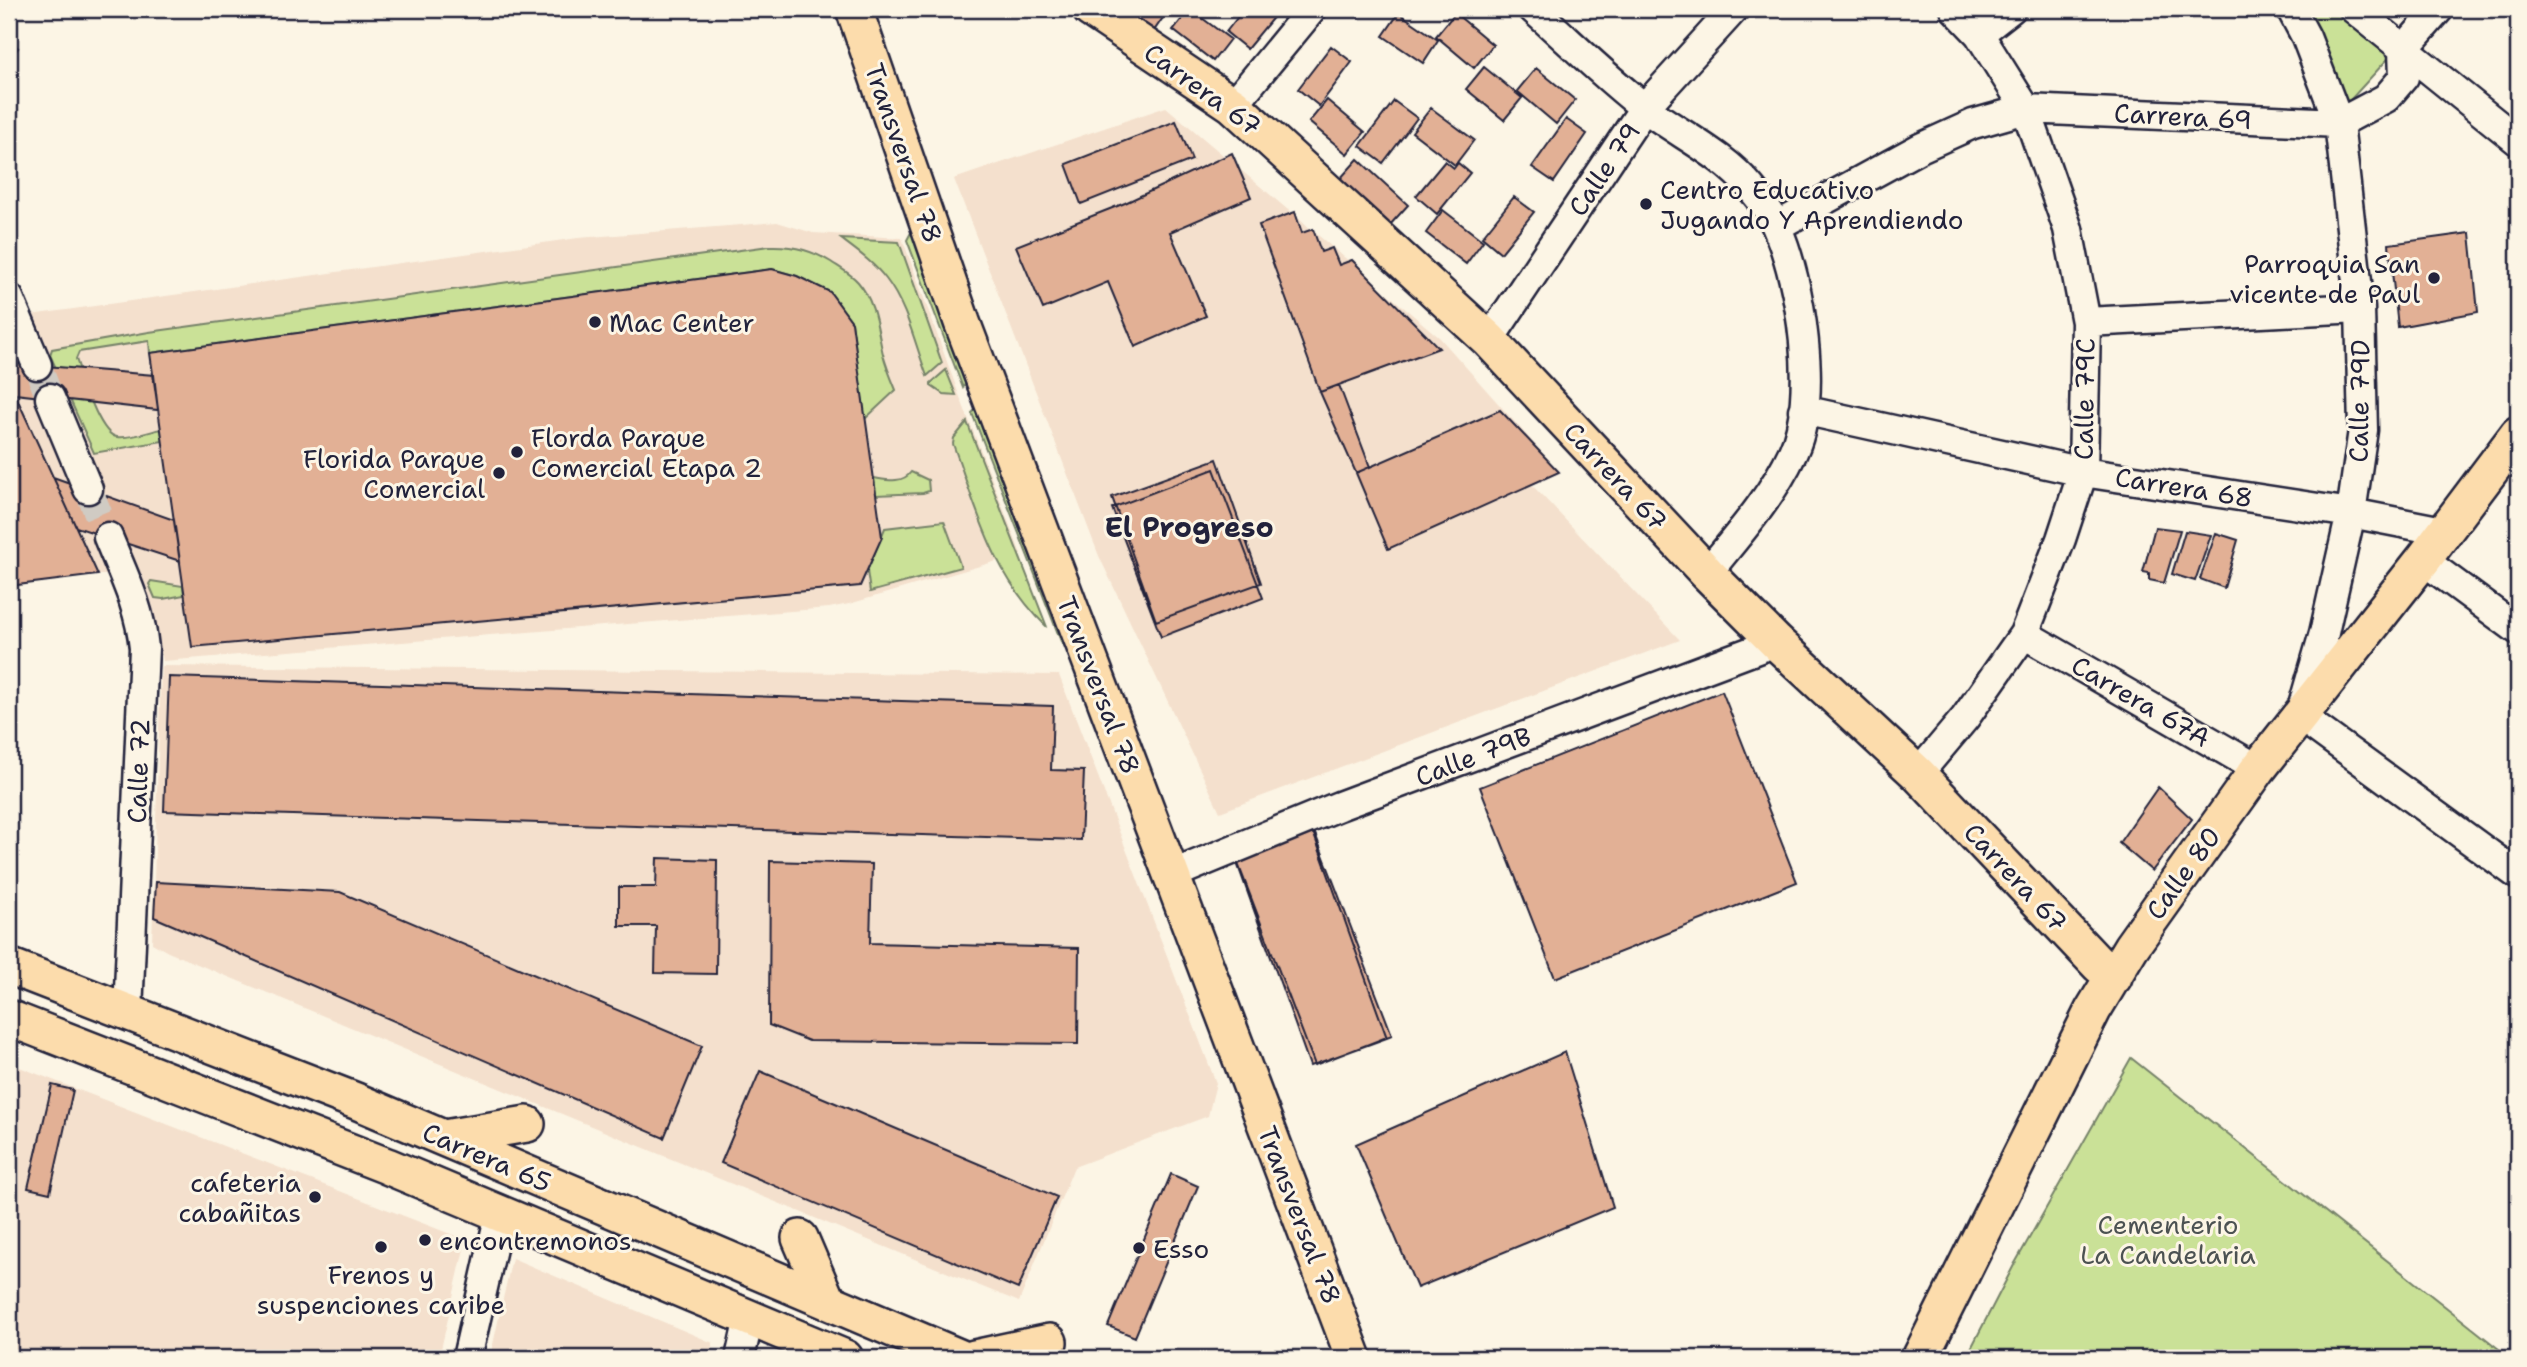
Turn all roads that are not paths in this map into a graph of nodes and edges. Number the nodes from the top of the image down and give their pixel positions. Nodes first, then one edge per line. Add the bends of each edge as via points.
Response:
1 (854, 9) edge
2 (1090, 9) edge
3 (1312, 9) edge
4 (1534, 9) edge
5 (1734, 9) edge
6 (1955, 9) edge
7 (2011, 9) edge
8 (2291, 9) edge
9 (2354, 9) edge
10 (2439, 9) edge
11 (1979, 34) junction
12 (2403, 50) junction
13 (1233, 105) junction
14 (1644, 108) junction
15 (2026, 109) junction
16 (2339, 123) junction
17 (2518, 141) edge
18 (1777, 226) junction
19 (9, 298) edge
20 (2360, 308) junction
21 (2086, 322) junction
22 (1489, 340) junction
23 (37, 365) tunnel mouth
24 (50, 398) tunnel mouth
25 (1803, 411) junction
26 (2518, 434) edge
27 (2083, 472) junction
28 (88, 489) tunnel mouth
29 (2351, 513) junction
30 (2443, 531) junction
31 (108, 537) tunnel mouth
32 (2423, 560) junction
33 (1707, 573) junction
34 (2518, 630) edge
35 (2024, 634) junction
36 (1776, 642) junction
37 (2300, 716) junction
38 (2258, 769) junction
39 (1918, 774) junction
40 (1171, 875) junction
41 (2518, 875) edge
42 (9, 966) edge
43 (2113, 977) junction
44 (128, 1012) junction
45 (9, 1018) edge
46 (527, 1124) dead end
47 (443, 1138) junction
48 (500, 1213) junction
49 (800, 1238) dead end
50 (827, 1301) junction
51 (749, 1318) junction
52 (1049, 1342) dead end
53 (467, 1358) edge
54 (740, 1358) edge
55 (845, 1358) edge
56 (961, 1358) edge
57 (974, 1358) edge
58 (1354, 1358) edge
59 (1920, 1358) edge

1 - 40 main road, Transversal 78 via 962,323
2 - 13 main road, Carrera 67
3 - 13 street
4 - 14 street
5 - 14 street, Calle 79
6 - 11 street, Calle 79C
7 - 11 street
8 - 16 street, Calle 79D
9 - 12 street
10 - 12 street
11 - 15 street, Calle 79C
12 - 16 street via 2404,77 2386,98
12 - 17 street
13 - 22 main road, Carrera 67
14 - 18 street via 1716,155 1751,188
14 - 22 street, Calle 79
15 - 16 street, Carrera 69
15 - 18 street, Carrera 69 via 1973,124 1920,148
15 - 21 street, Calle 79C via 2068,229
16 - 20 street, Calle 79D
18 - 25 street via 1801,314 1807,365
19 - 23 street
20 - 21 street
20 - 29 street, Calle 79D via 2363,430
21 - 27 street, Calle 79C
22 - 33 main road, Carrera 67
24 - 28 street
25 - 27 street, Carrera 68
25 - 33 street via 1794,450 1754,516
26 - 30 main road, Calle 80
27 - 29 street, Carrera 68
27 - 35 street, Calle 79C
29 - 30 street, Carrera 68
29 - 37 street, Calle 79D
30 - 32 main road, Calle 80
31 - 44 street, Calle 72 via 142,622 144,648
32 - 34 street
32 - 37 main road, Calle 80
33 - 36 main road, Carrera 67
35 - 38 street, Carrera 67A
35 - 39 street, Calle 79C via 1965,718
36 - 39 main road, Carrera 67
36 - 40 street, Calle 79B via 1339,806
37 - 38 main road, Calle 80
37 - 41 street
38 - 43 main road, Calle 80
39 - 43 main road, Carrera 67
40 - 58 main road, Transversal 78
42 - 44 main road, Carrera 65
43 - 59 main road, Calle 80
44 - 47 main road, Carrera 65
45 - 48 main road, Carrera 65
46 - 47 main road
47 - 50 main road, Carrera 65
48 - 51 main road, Carrera 65
48 - 53 street
49 - 50 main road
50 - 56 main road, Carrera 65
51 - 54 street
51 - 55 main road, Carrera 65
52 - 57 main road

